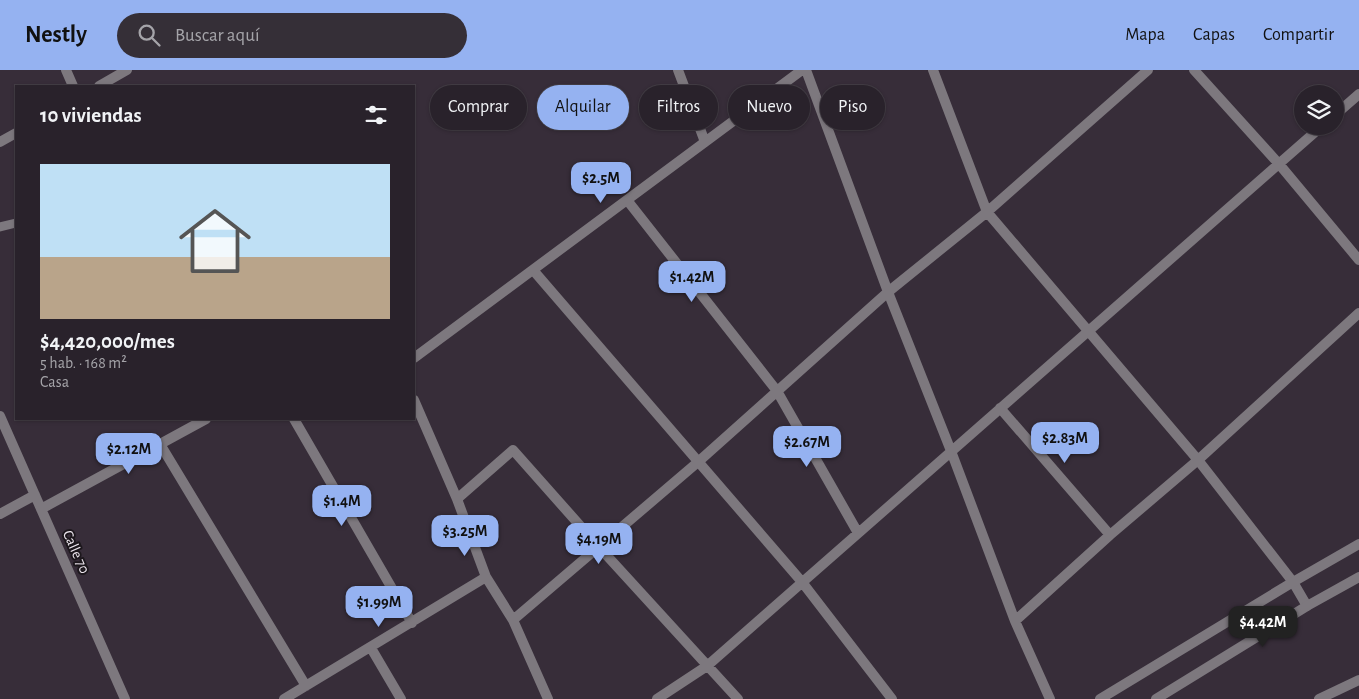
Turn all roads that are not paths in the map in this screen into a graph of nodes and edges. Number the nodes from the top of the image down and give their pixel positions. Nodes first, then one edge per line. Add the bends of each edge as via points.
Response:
1 (66, 70) edge
2 (127, 70) edge
3 (678, 70) edge
4 (804, 70) edge
5 (933, 70) edge
6 (1148, 70) edge
7 (1194, 70) edge
8 (73, 85) edge
9 (101, 85) edge
10 (1359, 94) edge
11 (1344, 107) edge
12 (15, 134) edge
13 (1312, 135) edge
14 (0, 142) edge
15 (705, 142) junction
16 (1279, 164) junction
17 (627, 200) junction
18 (986, 212) junction
19 (15, 222) edge
20 (0, 227) edge
21 (1357, 253) edge
22 (533, 270) junction
23 (888, 292) junction
24 (1359, 313) edge
25 (1088, 331) junction
26 (415, 357) edge
27 (777, 391) junction
28 (415, 402) edge
29 (1000, 408) junction
30 (0, 416) edge
31 (204, 420) edge
32 (295, 420) edge
33 (160, 444) junction
34 (951, 451) junction
35 (1198, 460) junction
36 (698, 462) junction
37 (35, 495) junction
38 (457, 499) junction
39 (41, 509) junction
40 (0, 514) edge
41 (858, 533) junction
42 (1110, 535) junction
43 (1359, 544) edge
44 (599, 547) junction
45 (1359, 577) edge
46 (486, 578) junction
47 (802, 582) junction
48 (1294, 582) junction
49 (1307, 606) junction
50 (513, 620) junction
51 (1015, 621) junction
52 (412, 623) junction
53 (371, 648) junction
54 (707, 666) junction
55 (1359, 680) edge
56 (306, 686) junction
57 (125, 699) edge
58 (284, 699) edge
59 (401, 699) edge
60 (548, 699) edge
61 (657, 699) edge
62 (738, 699) edge
63 (892, 699) edge
64 (1050, 699) edge
65 (1100, 699) edge
66 (1156, 699) edge
67 (1319, 699) edge

1 - 8 street
2 - 9 street
3 - 15 street
4 - 15 street
4 - 23 street
5 - 18 street
6 - 18 street
7 - 16 street
10 - 11 street
12 - 14 street
13 - 16 street
15 - 17 street
16 - 21 street
16 - 25 street
17 - 22 street
17 - 27 street
18 - 23 street
18 - 25 street
19 - 20 lane
22 - 26 street
22 - 36 street
23 - 27 street
23 - 34 street
24 - 35 street
25 - 29 street
25 - 35 street
27 - 36 street
27 - 41 street
28 - 38 street
29 - 34 street
29 - 42 street
30 - 37 street, Calle 70
31 - 33 street
32 - 52 street
33 - 39 street
33 - 56 street
34 - 41 street
34 - 51 street
35 - 42 street
35 - 48 street
36 - 44 street
36 - 47 street
37 - 39 street, Calle 70
37 - 40 street
38 - 44 street via 513,450
38 - 46 street
39 - 57 street, Calle 70
41 - 47 street
42 - 51 street
43 - 48 street
44 - 50 street
44 - 54 street
45 - 49 street
46 - 50 street
46 - 52 street
47 - 54 street
47 - 63 street
48 - 49 street
48 - 65 street
49 - 66 street
50 - 60 street
51 - 64 street
52 - 53 street
53 - 56 street
53 - 59 street
54 - 61 street
54 - 62 street
55 - 67 street
56 - 58 street

